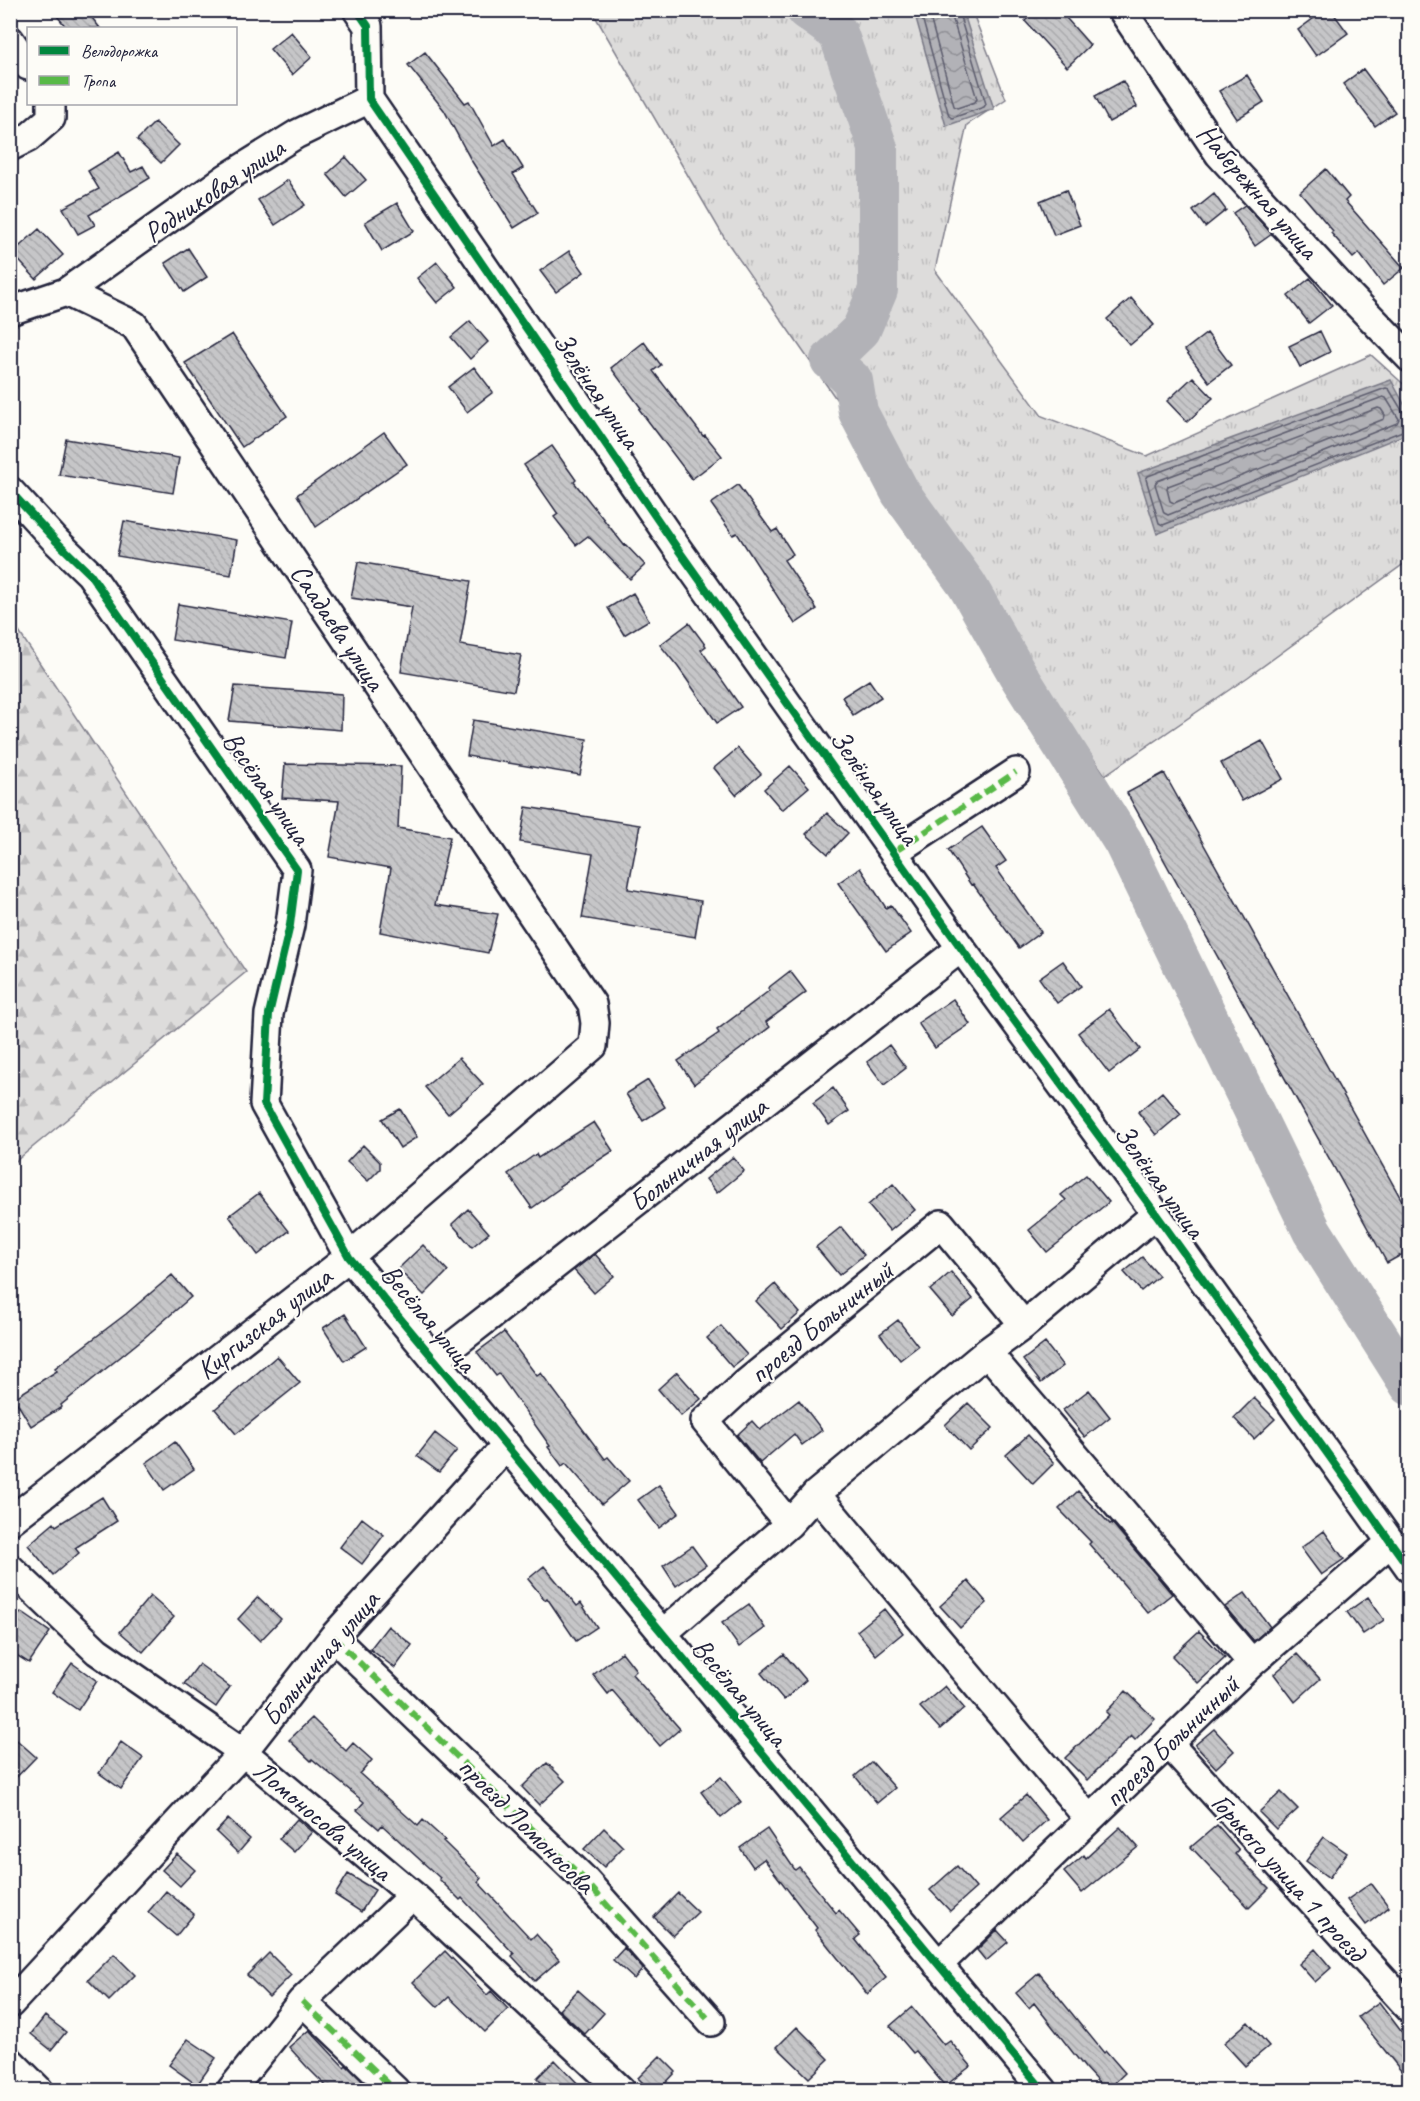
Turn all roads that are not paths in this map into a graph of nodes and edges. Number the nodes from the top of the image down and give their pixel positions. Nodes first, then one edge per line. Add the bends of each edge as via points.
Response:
1 (357, 10) edge
2 (1122, 10) edge
3 (10, 40) edge
4 (27, 65) edge
5 (369, 99) junction
6 (51, 105) edge
7 (10, 147) edge
8 (66, 292) junction
9 (10, 311) edge
10 (1410, 358) edge
11 (10, 490) edge
12 (1016, 772) dead end
13 (894, 852) junction
14 (961, 948) junction
15 (593, 1046) joint
16 (1156, 1214) junction
17 (349, 1257) junction
18 (1024, 1325) junction
19 (987, 1352) junction
20 (434, 1360) junction
21 (507, 1445) junction
22 (816, 1494) junction
23 (10, 1521) edge
24 (789, 1524) junction
25 (1391, 1542) junction
26 (10, 1568) edge
27 (1410, 1569) edge
28 (662, 1634) junction
29 (333, 1637) junction
30 (1252, 1663) junction
31 (1169, 1744) junction
32 (243, 1752) junction
33 (1089, 1820) junction
34 (413, 1895) junction
35 (938, 1965) junction
36 (302, 2001) junction
37 (10, 2004) edge
38 (1410, 2009) edge
39 (711, 2022) dead end
40 (10, 2061) edge
41 (39, 2091) edge
42 (231, 2091) edge
43 (395, 2091) edge
44 (621, 2091) edge
45 (1043, 2091) edge

1 - 5 street via 368,26
2 - 10 street, Набережная улица via 1219,154
3 - 4 street
5 - 8 street, Родниковая улица via 297,134 226,178
5 - 13 street, Зелёная улица via 677,548
6 - 7 street via 51,118 28,138
8 - 9 street
8 - 15 street, Саадаева улица via 134,325 592,1004 596,1023
11 - 17 street, Весёлая улица via 90,574 297,870 290,926 269,1014 264,1104
12 - 13 street
13 - 14 street, Зелёная улица
14 - 16 street, Зелёная улица
14 - 20 street, Больничная улица
15 - 17 street, Киргизская улица
16 - 18 street
16 - 25 street, Зелёная улица
17 - 20 street, Весёлая улица
17 - 23 street, Киргизская улица
18 - 19 street
18 - 24 street, проезд Больничный via 941,1224 745,1384 705,1420
19 - 22 street
19 - 30 street, проезд Больничный
20 - 21 street, Весёлая улица
21 - 28 street, Весёлая улица
21 - 29 street, Больничная улица
22 - 24 street
22 - 33 street, проезд Больничный
24 - 28 street
25 - 27 street, Зелёная улица
25 - 30 street, проезд Больничный
26 - 32 street, Ломоносова улица via 97,1651
28 - 35 street, Весёлая улица
29 - 32 street, Больничная улица
29 - 39 street, проезд Ломоносова via 583,1878
30 - 31 street, проезд Больничный
31 - 33 street, проезд Больничный
31 - 38 street, Горького улица 1 проезд
32 - 34 street, Ломоносова улица
32 - 37 street, Больничная улица
33 - 35 street, проезд Больничный
34 - 36 street
34 - 44 street, Ломоносова улица
35 - 45 street, Весёлая улица
36 - 42 street
36 - 43 street
40 - 41 street

